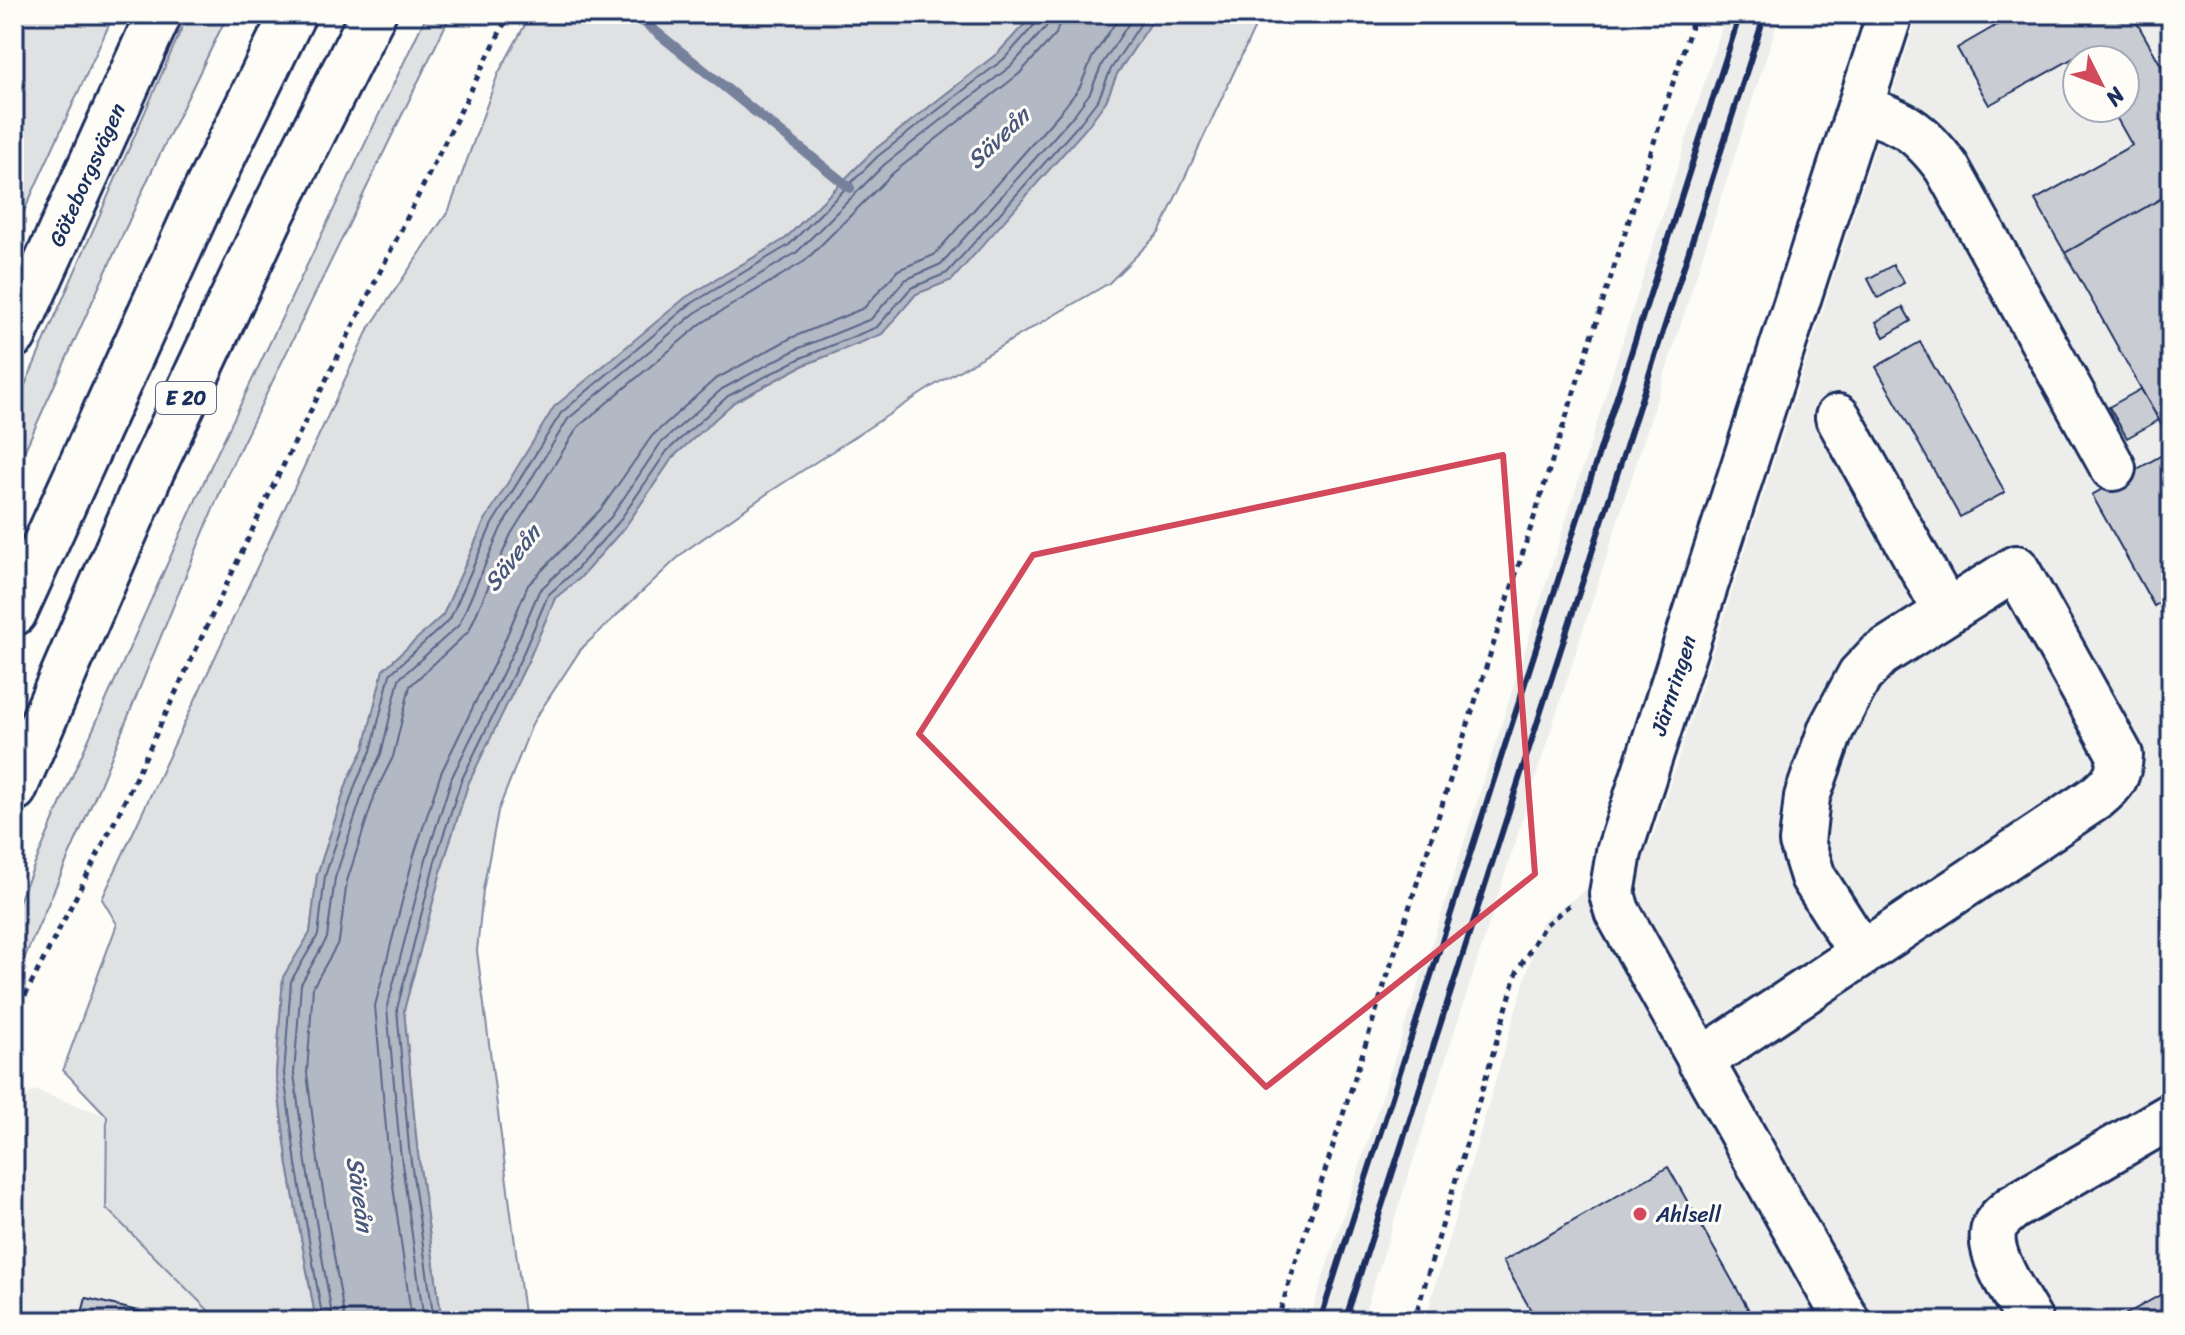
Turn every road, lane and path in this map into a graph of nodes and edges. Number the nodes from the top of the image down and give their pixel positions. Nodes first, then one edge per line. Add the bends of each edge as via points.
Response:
1 (159, 14) edge
2 (293, 14) edge
3 (373, 14) edge
4 (509, 14) edge
5 (1695, 14) edge
6 (1890, 14) edge
7 (1860, 108) junction
8 (14, 335) edge
9 (1838, 417) dead end
10 (2113, 468) dead end
11 (1946, 611) junction
12 (14, 613) edge
13 (14, 789) edge
14 (1612, 894) junction
15 (1862, 954) junction
16 (14, 1017) edge
17 (1700, 1061) junction
18 (2171, 1116) edge
19 (1277, 1321) edge
20 (1414, 1321) edge
21 (1847, 1321) edge
22 (2030, 1321) edge

1 - 8 main road, Göteborgsvägen
2 - 12 main road via 205,193
3 - 13 main road, E 20 via 151,472
4 - 16 path
5 - 19 path
6 - 7 main road, Järnringen
7 - 10 main road via 1915,132 1947,168
7 - 14 main road, Järnringen via 1619,852
9 - 11 main road
11 - 15 main road via 1879,655 1860,675 1831,729 1807,797 1802,824 1805,859
11 - 15 main road via 2016,568 2120,755 2120,773 2097,797
14 - 17 main road
14 - 20 path via 1580,896 1544,926 1517,972
15 - 17 main road
17 - 21 main road
18 - 22 main road via 1999,1219 1994,1247

